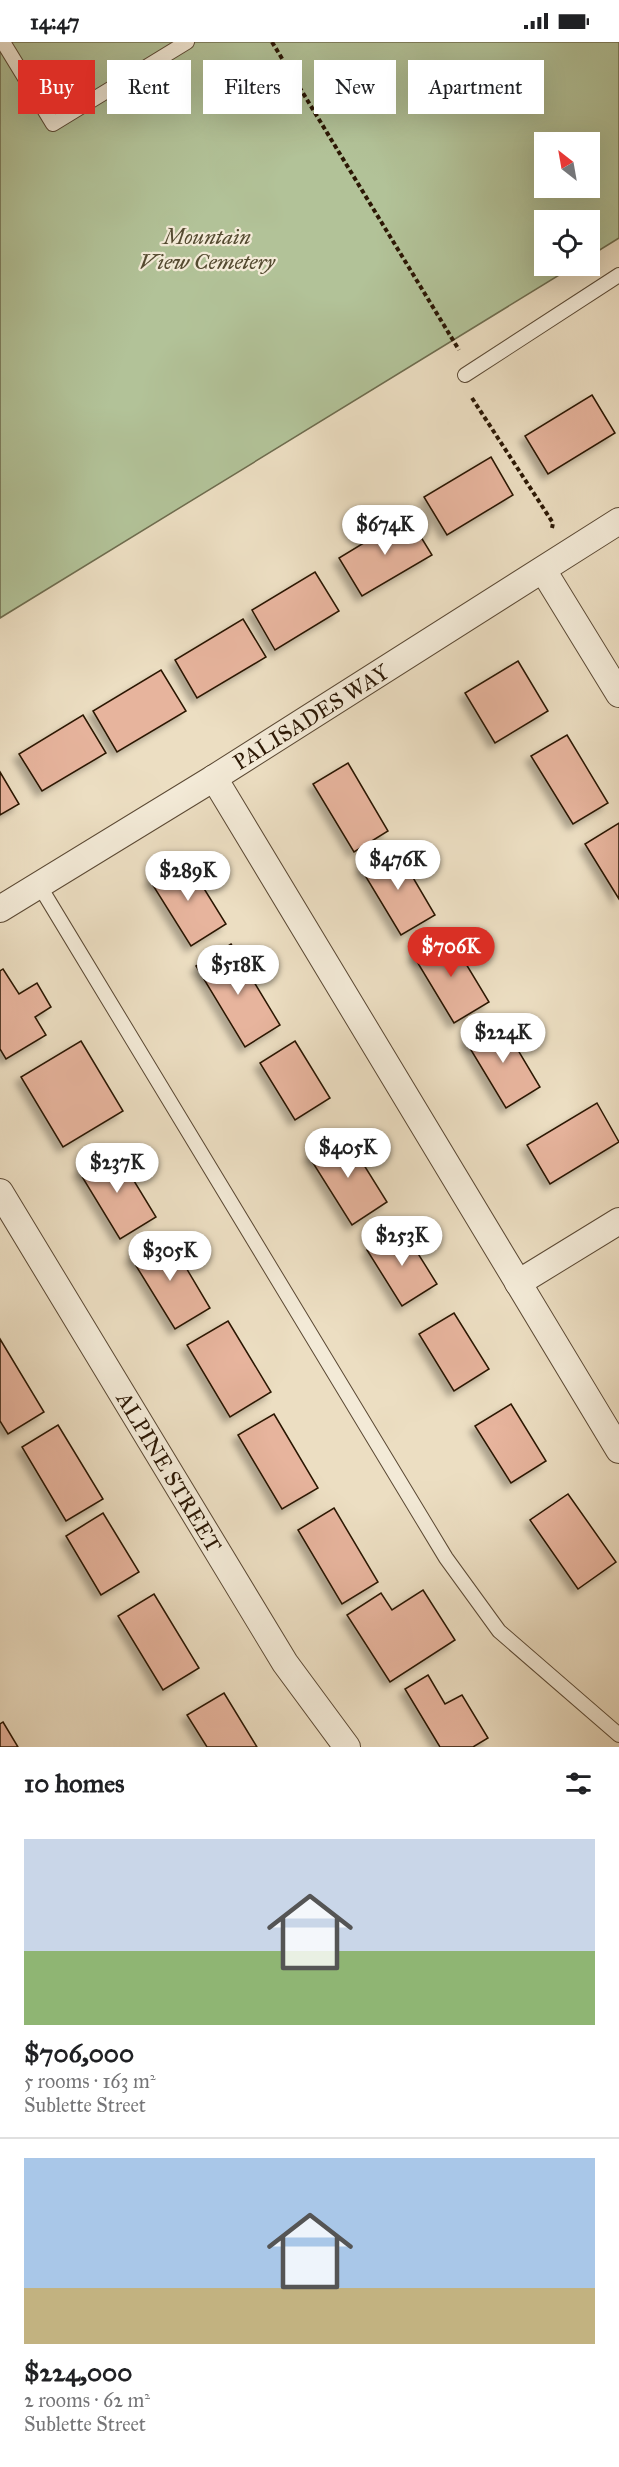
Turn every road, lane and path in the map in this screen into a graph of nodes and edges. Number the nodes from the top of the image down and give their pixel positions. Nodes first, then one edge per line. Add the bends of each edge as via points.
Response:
1 (3, 42) edge
2 (187, 42) edge
3 (272, 42) edge
4 (619, 275) edge
5 (465, 375) junction
6 (619, 521) edge
7 (543, 570) junction
8 (619, 693) edge
9 (214, 778) junction
10 (39, 885) junction
11 (0, 909) edge
12 (0, 1192) edge
13 (619, 1221) edge
14 (518, 1283) junction
15 (619, 1450) edge
16 (619, 1735) edge
17 (347, 1747) edge

1 - 2 lane via 53,124
3 - 5 path via 460,352
4 - 5 lane
5 - 7 path via 470,394 553,523
6 - 7 street, PALISADES WAY
7 - 8 street
7 - 9 street, PALISADES WAY
9 - 10 street, PALISADES WAY
9 - 14 street
10 - 11 street, PALISADES WAY
10 - 16 lane via 446,1558 499,1632
12 - 17 street, ALPINE STREET via 285,1664
13 - 14 street
14 - 15 street

